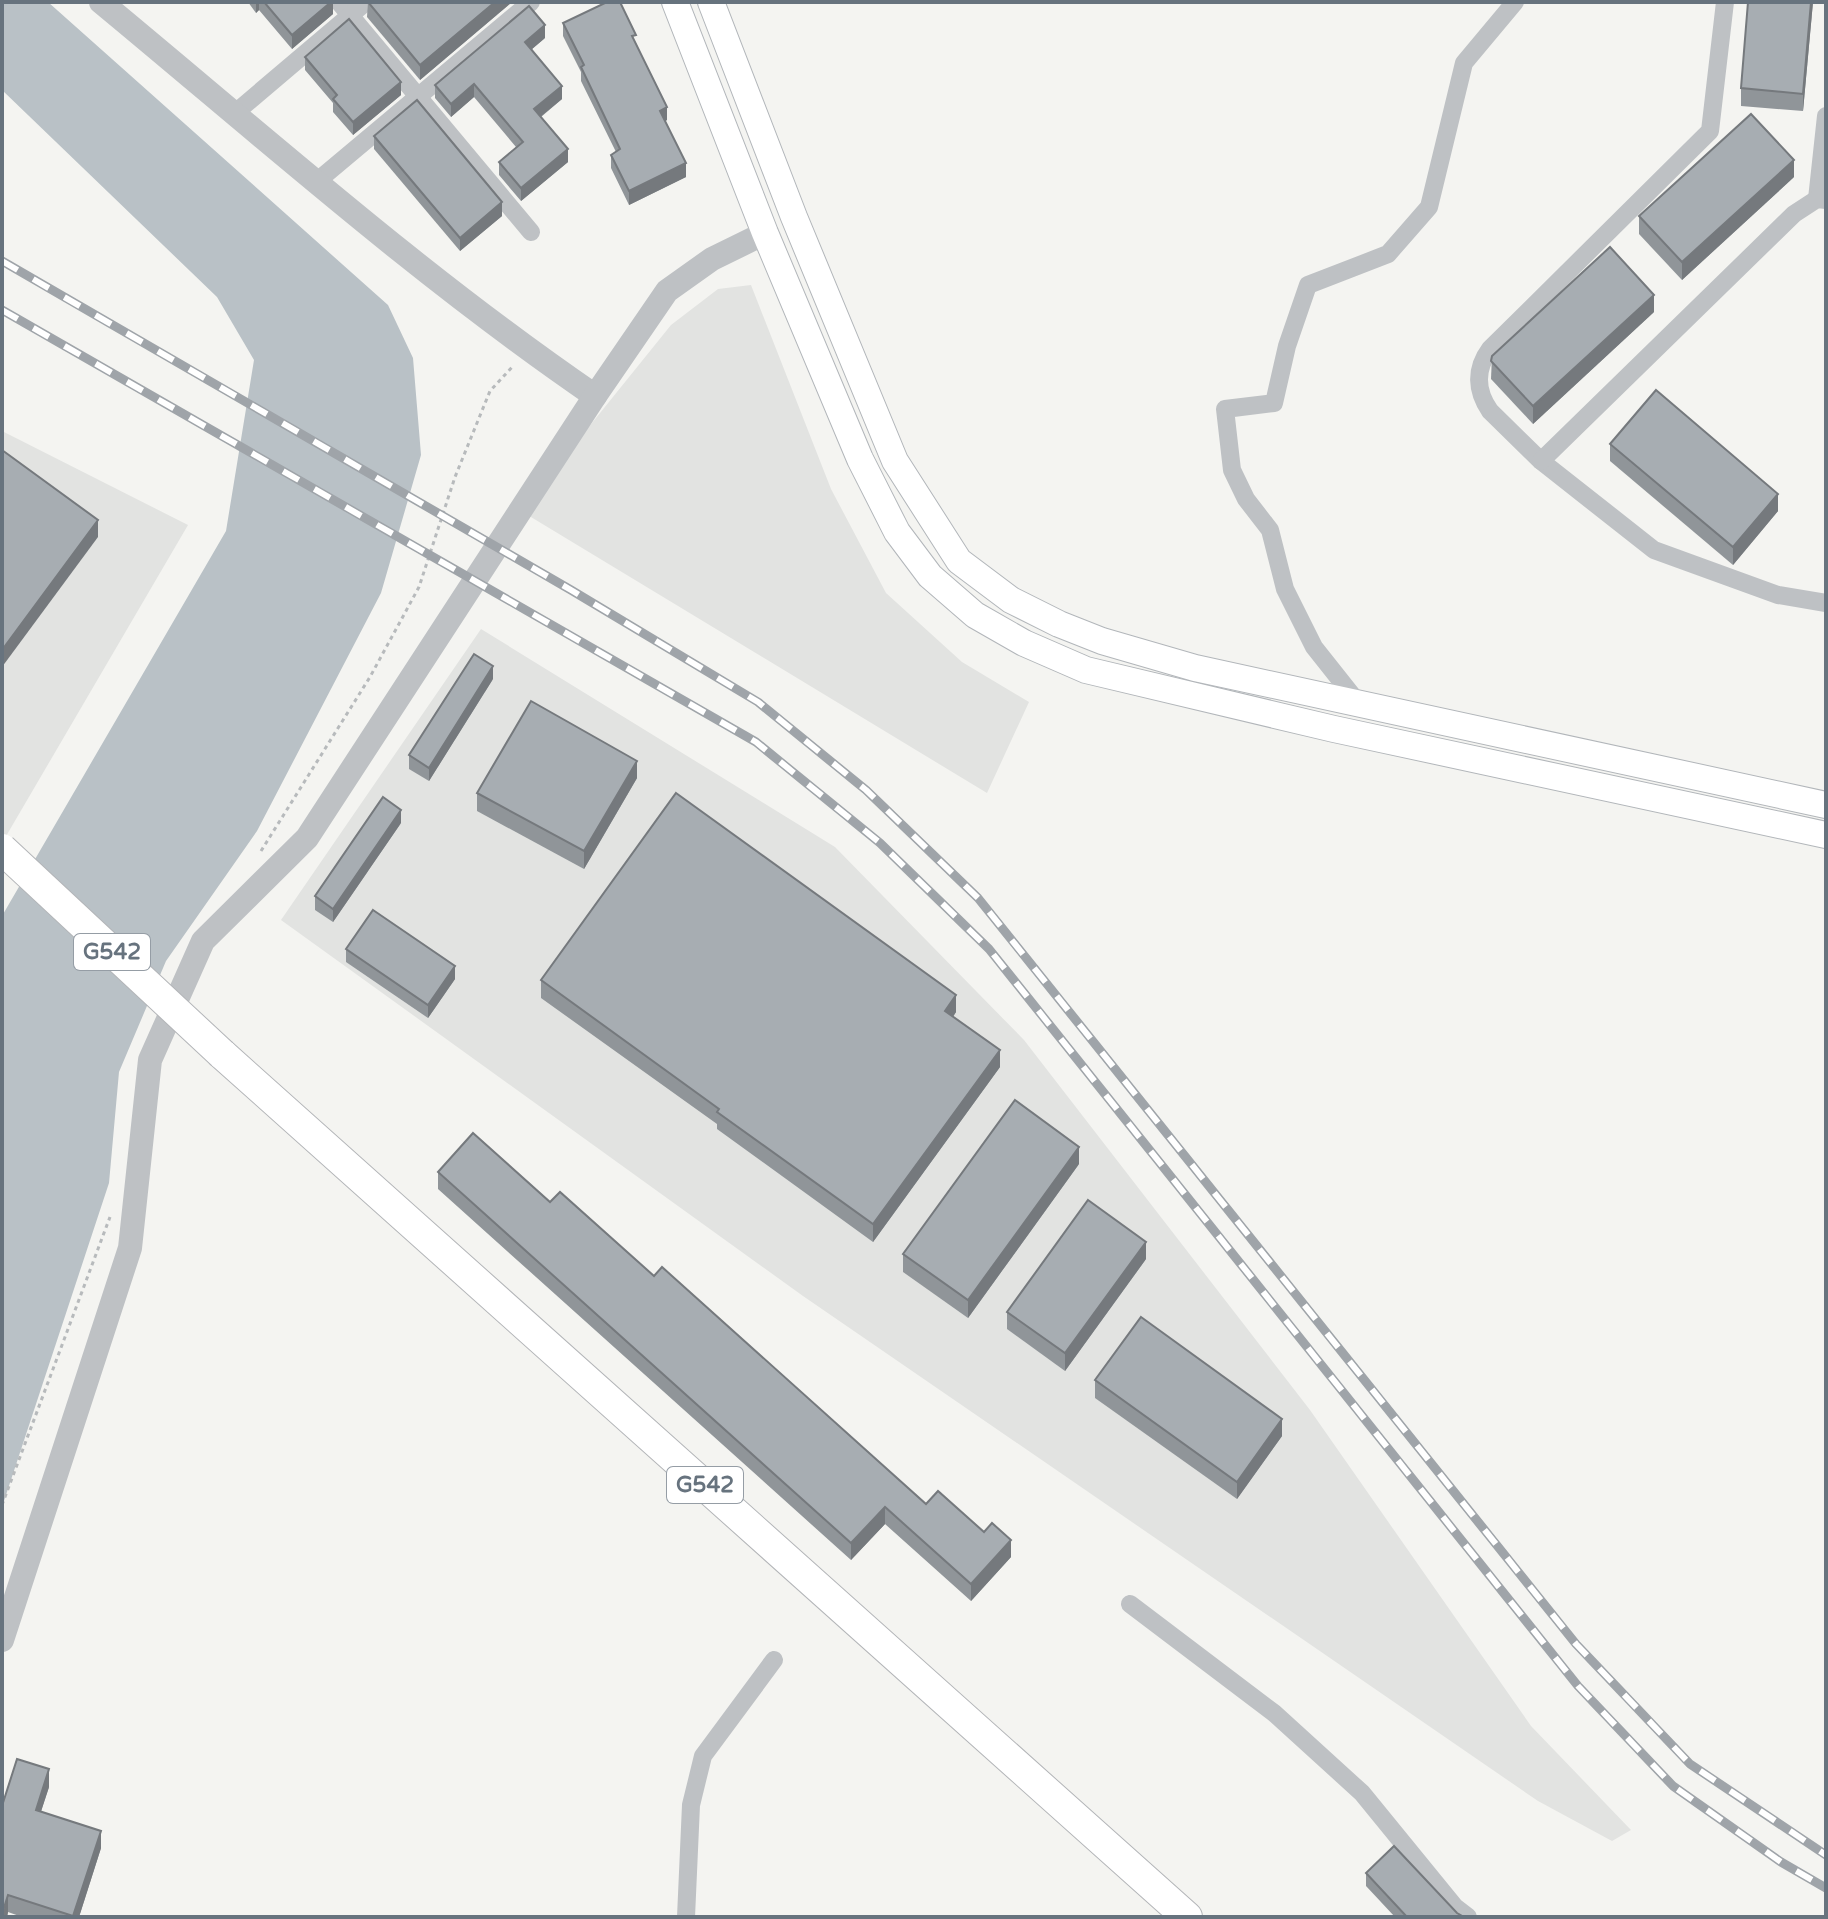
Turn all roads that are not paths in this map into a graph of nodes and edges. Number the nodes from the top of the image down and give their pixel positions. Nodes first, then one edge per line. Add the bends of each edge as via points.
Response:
1 (101, 2) edge
2 (366, 2) edge
3 (531, 2) edge
4 (675, 2) edge
5 (711, 2) edge
6 (1515, 2) edge
7 (1725, 2) edge
8 (344, 9) edge
9 (418, 97) junction
10 (235, 113) junction
11 (1826, 116) edge
12 (315, 183) junction
13 (1821, 200) edge
14 (531, 232) dead end
15 (765, 233) junction
16 (595, 396) junction
17 (1541, 461) junction
18 (1826, 603) edge
19 (1360, 705) junction
20 (1826, 805) edge
21 (1826, 835) edge
22 (2, 849) edge
23 (1130, 1604) dead end
24 (2, 1640) edge
25 (774, 1660) dead end
26 (686, 1917) edge
27 (1187, 1917) edge
28 (1468, 1917) edge

1 - 10 street
2 - 8 street
3 - 9 street
4 - 15 main road
5 - 19 main road via 895,461 959,561 1011,600 1102,641
6 - 19 street via 1464,63 1429,207 1388,254 1308,285 1274,403 1225,409 1232,470 1270,530 1285,589 1314,647
7 - 17 street via 1710,131 1490,349 1481,364 1484,403
8 - 9 street
8 - 10 street
9 - 12 street
9 - 14 street
10 - 12 street
11 - 13 street
12 - 16 street via 528,351
13 - 17 street via 1794,214
15 - 16 street via 712,259 667,291
15 - 21 main road via 860,459 897,532 930,576 975,615 1024,643 1086,670 1131,681
16 - 24 street via 307,838 203,941 150,1060 130,1248
17 - 18 street via 1654,550 1778,595
19 - 20 main road
22 - 27 highway, G542, bridge via 222,1054
23 - 28 street via 1274,1713 1362,1793
25 - 26 street via 703,1756 691,1805

